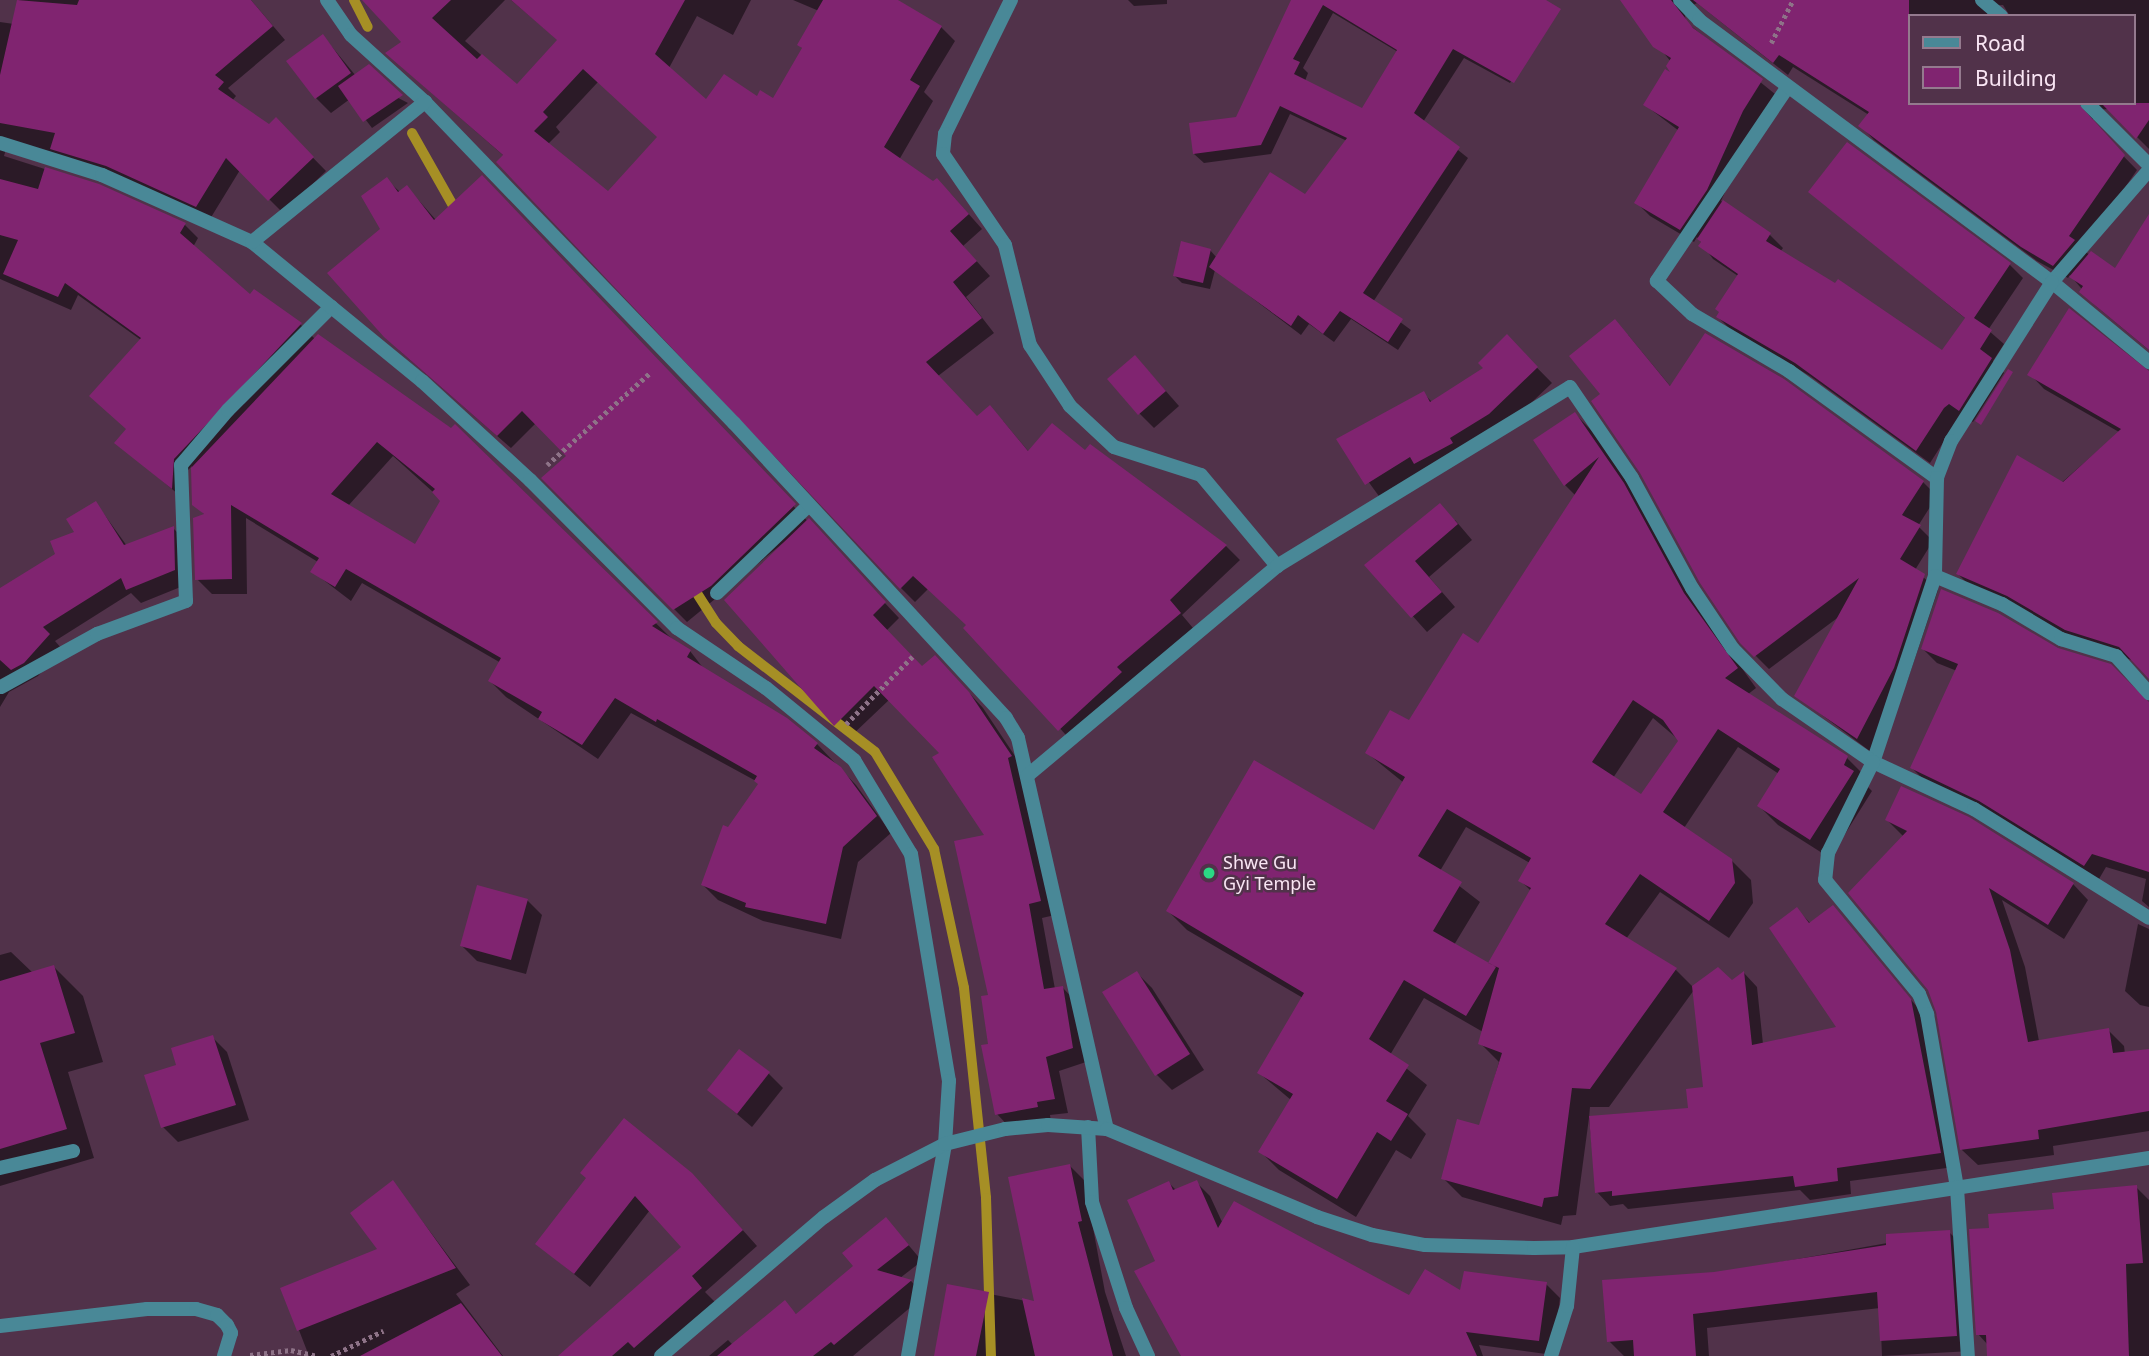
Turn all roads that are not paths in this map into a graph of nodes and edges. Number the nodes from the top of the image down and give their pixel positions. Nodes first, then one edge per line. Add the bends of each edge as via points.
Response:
1 (327, 0) edge
2 (1011, 0) edge
3 (1680, 0) edge
4 (1982, 0) edge
5 (1999, 14) edge
6 (1787, 88) junction
7 (425, 102) junction
8 (2089, 105) edge
9 (0, 143) edge
10 (2149, 168) edge
11 (252, 242) junction
12 (2052, 282) junction
13 (331, 307) junction
14 (2149, 362) edge
15 (1937, 478) junction
16 (809, 505) junction
17 (1277, 566) junction
18 (1935, 576) junction
19 (717, 593) dead end
20 (1, 687) edge
21 (2149, 692) edge
22 (1873, 762) junction
23 (1027, 776) junction
24 (2149, 918) edge
25 (1088, 1127) junction
26 (1107, 1129) junction
27 (945, 1144) junction
28 (73, 1151) dead end
29 (2149, 1158) edge
30 (0, 1168) edge
31 (1957, 1188) junction
32 (1573, 1247) junction
33 (0, 1325) edge
34 (224, 1356) edge
35 (661, 1356) edge
36 (908, 1356) edge
37 (1148, 1356) edge
38 (1551, 1356) edge
39 (1968, 1356) edge

1 - 7 street via 351,35
2 - 17 street via 945,134 943,153 1005,245 1030,345 1070,406 1114,447 1200,475
3 - 6 street
4 - 5 street
6 - 12 street
6 - 15 street via 1657,281 1692,314 1789,371
7 - 11 street
7 - 16 street
8 - 10 street
9 - 11 street via 102,175
10 - 12 street
11 - 13 street
12 - 14 street
12 - 15 street via 1951,441
13 - 20 street via 228,410 181,465 186,601 97,634
13 - 27 street via 530,480 677,628 766,688 854,760 911,854 949,1081
15 - 18 street
16 - 19 street
16 - 23 street via 1006,718 1018,738
17 - 22 street via 1570,387 1632,478 1692,588 1733,649 1782,699
17 - 23 street
18 - 21 street via 2001,604 2061,639 2116,656
18 - 22 street
22 - 24 street via 1974,809
22 - 31 street via 1828,853 1825,880 1919,994 1927,1014
23 - 26 street
25 - 26 street
25 - 27 street via 1004,1129
25 - 37 street via 1092,1202 1126,1308
26 - 32 street via 1317,1217 1373,1235 1425,1245
27 - 35 street via 885,1175 824,1217
27 - 36 street
28 - 30 street
29 - 31 street
31 - 32 street
31 - 39 street
32 - 38 street via 1566,1306
33 - 34 street via 148,1309 196,1309 216,1315 227,1325 231,1333

